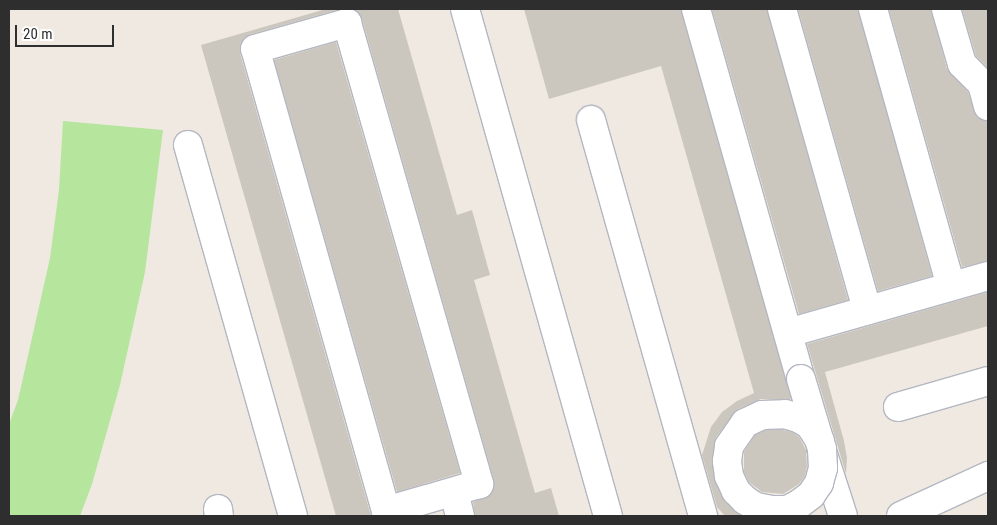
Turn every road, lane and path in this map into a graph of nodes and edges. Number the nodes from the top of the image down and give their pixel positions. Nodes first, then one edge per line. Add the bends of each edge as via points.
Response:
1 (466, 9) edge
2 (696, 9) edge
3 (782, 9) edge
4 (873, 9) edge
5 (946, 9) edge
6 (988, 106) edge
7 (591, 120) dead end
8 (188, 145) dead end
9 (988, 276) edge
10 (951, 286) junction
11 (867, 310) junction
12 (788, 333) junction
13 (988, 381) edge
14 (898, 407) dead end
15 (988, 476) edge
16 (457, 504) edge
17 (293, 516) edge
18 (608, 516) edge
19 (703, 516) edge
20 (843, 516) edge
21 (901, 516) edge

1 - 18 lane
2 - 12 lane
3 - 11 lane
4 - 10 lane
5 - 6 lane via 962,64 982,84
7 - 19 lane
8 - 17 lane
9 - 10 lane
10 - 11 lane
11 - 12 lane
12 - 20 lane, bridge via 801,379 822,449 823,468 819,483 799,504 786,510 772,510 756,507 745,500 729,476 729,446 745,423 762,415 785,414 798,418 810,425 820,442
13 - 14 lane
15 - 21 lane
16 - 16 lane via 386,511 255,49 347,23 479,484

